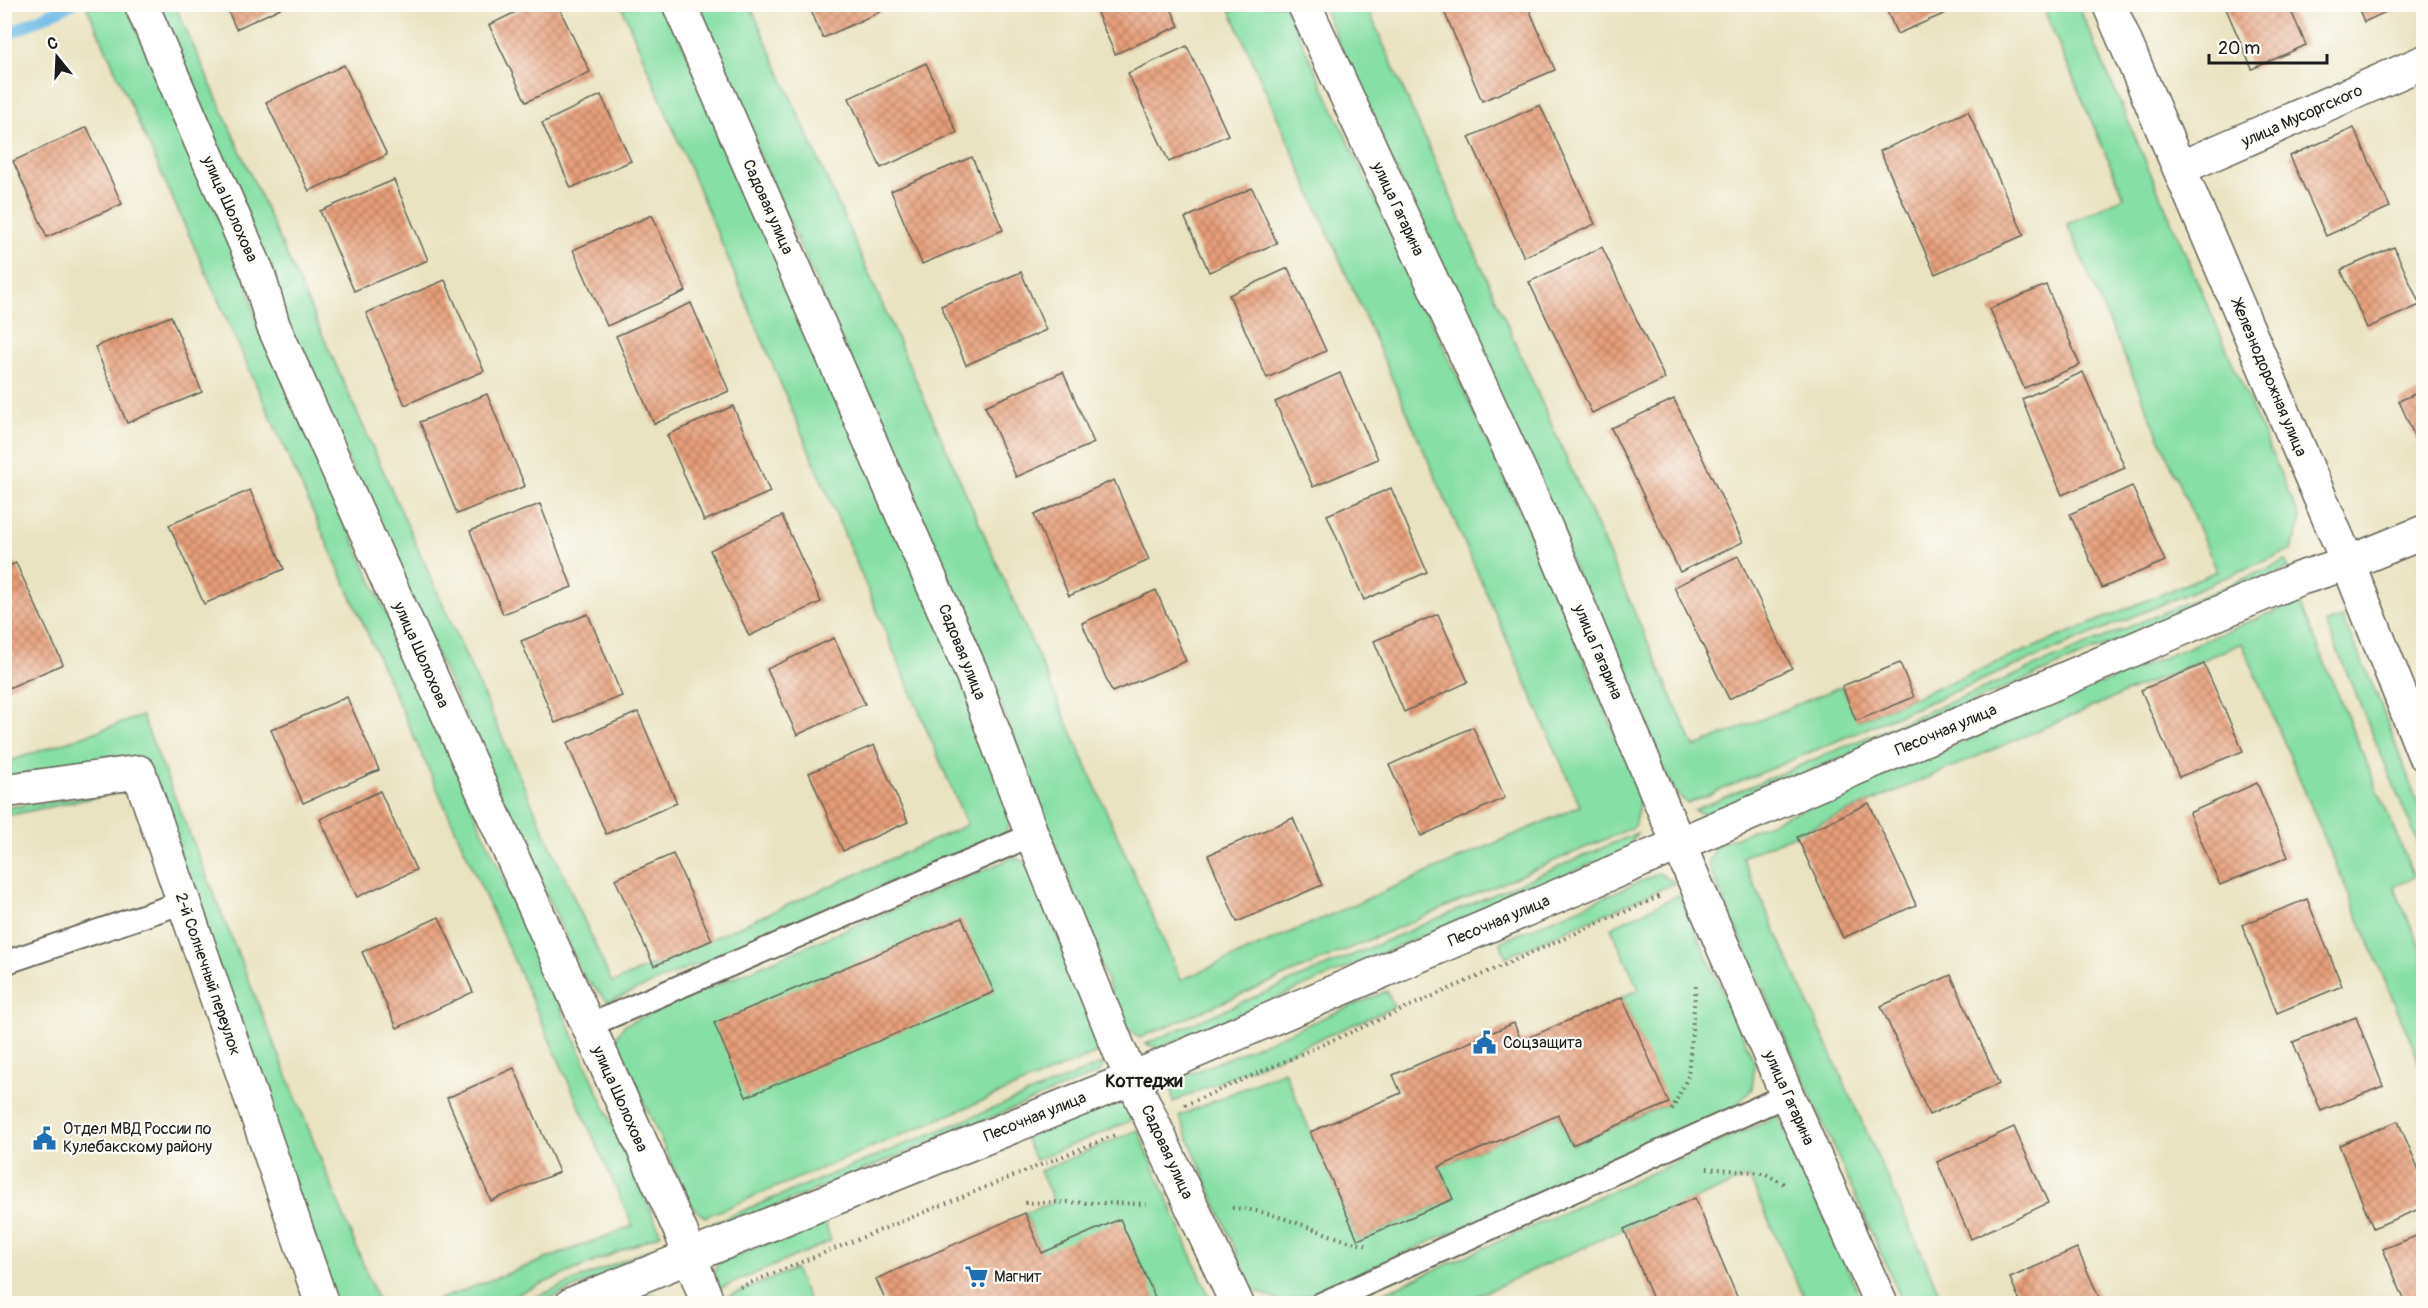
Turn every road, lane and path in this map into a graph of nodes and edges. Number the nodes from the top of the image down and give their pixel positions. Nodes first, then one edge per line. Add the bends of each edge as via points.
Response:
1 (141, 4) edge
2 (679, 4) edge
3 (1304, 4) edge
4 (2109, 4) edge
5 (2424, 62) edge
6 (2180, 168) junction
7 (2424, 532) edge
8 (2348, 563) junction
9 (2424, 754) edge
10 (4, 791) edge
11 (1032, 835) junction
12 (1679, 844) junction
13 (1695, 881) junction
14 (184, 902) junction
15 (4, 963) edge
16 (1696, 976) dead end
17 (588, 1026) junction
18 (1133, 1078) junction
19 (1787, 1095) junction
20 (1671, 1112) dead end
21 (1152, 1120) junction
22 (1695, 1166) dead end
23 (1839, 1211) junction
24 (689, 1255) junction
25 (707, 1302) edge
26 (322, 1304) edge
27 (572, 1304) edge
28 (1237, 1304) edge
29 (1321, 1304) edge
30 (1881, 1304) edge

1 - 17 street, улица Шолохова via 258,273 273,326
2 - 11 street, Садовая улица via 972,674
3 - 12 street, улица Гагарина via 1547,530
4 - 6 street, Железнодорожная улица
5 - 6 street, улица Мусоргского
6 - 8 street, Железнодорожная улица
7 - 8 street, Песочная улица
8 - 9 street, Железнодорожная улица
8 - 12 street, Песочная улица via 2298,579
10 - 14 street, 2-й Солнечный переулок via 139,772
11 - 17 lane
11 - 18 street, Садовая улица
12 - 13 street, улица Гагарина
12 - 18 street, Песочная улица
13 - 19 street, улица Гагарина
13 - 21 path
14 - 15 lane
14 - 26 street, 2-й Солнечный переулок
16 - 20 path via 1688,1076
17 - 24 street, улица Шолохова
18 - 21 street, Садовая улица
18 - 24 street, Песочная улица
19 - 23 street, улица Гагарина
19 - 29 lane
21 - 25 path
21 - 28 street, Садовая улица
22 - 23 path via 1764,1173
23 - 30 street, улица Гагарина
24 - 25 street, улица Шолохова
24 - 27 street, Песочная улица

